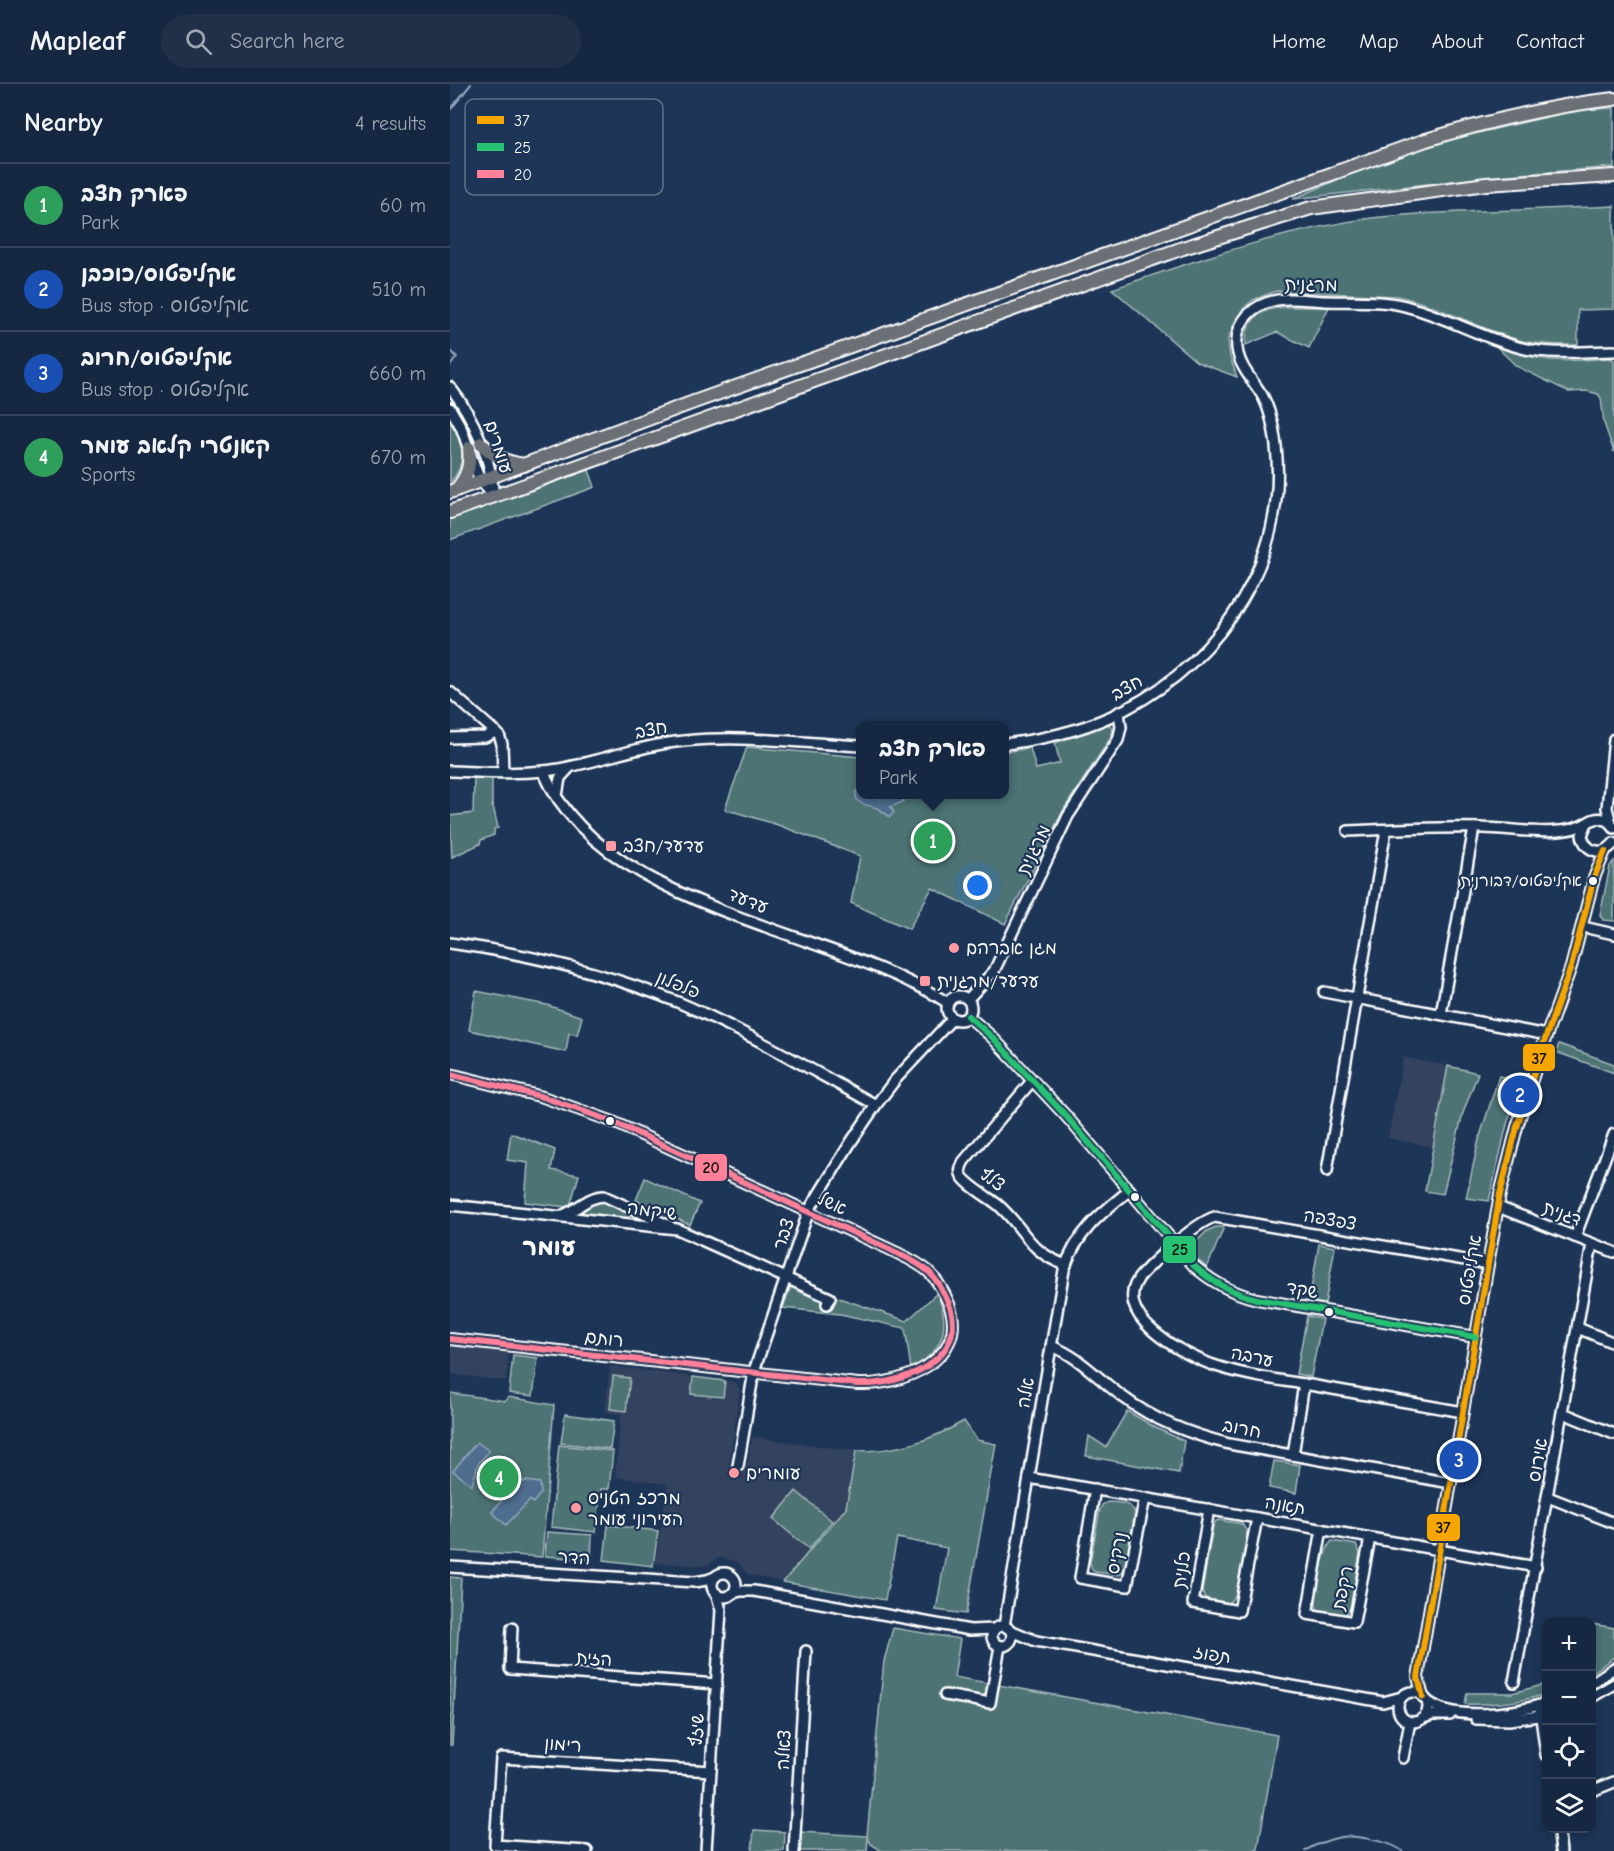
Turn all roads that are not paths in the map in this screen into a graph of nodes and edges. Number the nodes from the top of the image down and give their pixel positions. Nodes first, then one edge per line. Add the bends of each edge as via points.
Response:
1 (1614, 92) edge
2 (1614, 99) edge
3 (1512, 116) junction
4 (1614, 178) edge
5 (1614, 351) edge
6 (450, 387) edge
7 (450, 408) edge
8 (475, 446) junction
9 (525, 465) junction
10 (486, 479) junction
11 (453, 491) edge
12 (494, 496) junction
13 (450, 512) edge
14 (1190, 665) joint
15 (450, 692) edge
16 (1119, 712) junction
17 (496, 732) junction
18 (450, 738) edge
19 (1614, 742) edge
20 (1009, 743) edge
21 (856, 746) edge
22 (570, 767) junction
23 (450, 771) edge
24 (543, 771) junction
25 (502, 772) junction
26 (1608, 797) junction
27 (557, 799) junction
28 (1592, 821) junction
29 (1613, 826) edge
30 (1474, 828) junction
31 (1386, 830) junction
32 (1348, 831) dead end
33 (1558, 831) junction
34 (1587, 845) junction
35 (1612, 846) edge
36 (1594, 878) junction
37 (1583, 927) junction
38 (1614, 934) edge
39 (450, 943) edge
40 (1324, 992) dead end
41 (1357, 998) junction
42 (968, 999) junction
43 (948, 1003) junction
44 (1441, 1014) junction
45 (968, 1016) junction
46 (952, 1018) junction
47 (1546, 1035) junction
48 (450, 1074) edge
49 (1032, 1081) junction
50 (876, 1105) junction
51 (1614, 1134) edge
52 (1327, 1171) dead end
53 (1130, 1190) junction
54 (450, 1205) edge
55 (1498, 1207) junction
56 (809, 1212) junction
57 (557, 1216) junction
58 (677, 1229) junction
59 (1575, 1237) junction
60 (1592, 1244) junction
61 (1176, 1245) junction
62 (1614, 1252) edge
63 (1488, 1264) junction
64 (1066, 1265) junction
65 (786, 1279) junction
66 (827, 1304) dead end
67 (1578, 1328) junction
68 (1476, 1337) junction
69 (450, 1339) edge
70 (1614, 1342) edge
71 (1051, 1346) junction
72 (754, 1372) junction
73 (1304, 1384) junction
74 (1463, 1412) junction
75 (1563, 1413) junction
76 (1614, 1434) edge
77 (1293, 1455) junction
78 (738, 1466) dead end
79 (1029, 1478) junction
80 (1451, 1483) junction
81 (1095, 1489) junction
82 (1548, 1497) junction
83 (1144, 1498) junction
84 (1209, 1509) junction
85 (1257, 1518) junction
86 (1614, 1523) edge
87 (1322, 1529) junction
88 (1370, 1538) junction
89 (1440, 1550) junction
90 (450, 1567) edge
91 (1536, 1567) junction
92 (715, 1577) junction
93 (735, 1579) junction
94 (695, 1582) junction
95 (715, 1592) junction
96 (757, 1592) junction
97 (731, 1594) junction
98 (721, 1610) junction
99 (512, 1628) dead end
100 (1003, 1628) junction
101 (970, 1630) junction
102 (1036, 1641) junction
103 (1001, 1643) junction
104 (806, 1651) dead end
105 (1614, 1668) edge
106 (1419, 1677) junction
107 (1596, 1680) edge
108 (1514, 1682) dead end
109 (717, 1684) junction
110 (1614, 1684) edge
111 (945, 1695) dead end
112 (1596, 1695) edge
113 (1403, 1696) junction
114 (1424, 1698) junction
115 (1383, 1702) junction
116 (1542, 1704) edge
117 (1399, 1714) junction
118 (1542, 1716) edge
119 (1423, 1718) junction
120 (1410, 1722) junction
121 (1403, 1758) dead end
122 (711, 1771) junction
123 (1614, 1782) edge
124 (1596, 1789) edge
125 (1559, 1833) edge
126 (587, 1851) edge
127 (706, 1851) edge
128 (795, 1851) edge
129 (1561, 1851) edge

1 - 3 highway via 1556,102
2 - 3 highway
3 - 9 highway via 1426,140 1310,180
4 - 12 highway via 1486,184 1311,208 1183,248
5 - 14 street, מרגנית via 1527,349 1392,304 1285,299 1255,309 1240,325 1237,348 1273,424 1278,475 1273,520 1263,559 1248,593 1227,625
6 - 8 street, עומרים via 470,415
7 - 8 street, עומרים
8 - 9 highway via 502,461
8 - 10 street, עומרים
8 - 11 highway via 469,470
9 - 10 highway
10 - 11 highway
10 - 12 street, עומרים
12 - 13 highway
14 - 16 street, חצב via 1155,692
15 - 17 street
16 - 20 street, חצב via 1056,734
16 - 42 street, מרגנית via 1118,740 1068,816 994,971
17 - 18 street via 485,737
17 - 25 street via 501,742
19 - 26 street
21 - 22 street, חצב via 696,740 647,747
22 - 24 street, חצב
22 - 27 street via 560,778
23 - 25 street, חצב
24 - 25 street, חצב
24 - 27 street, עדעד
26 - 28 street
26 - 29 street
27 - 43 street, עדעד via 588,835 654,879 883,970
28 - 29 street via 1602,819
28 - 33 street via 1573,830
28 - 34 street via 1582,832
30 - 31 street
30 - 33 street
30 - 44 street
31 - 32 street
31 - 41 street
33 - 34 street
34 - 35 street via 1596,852
34 - 36 street, אקליפטוס
35 - 36 street, אקליפטוס
36 - 37 street, אקליפטוס
37 - 38 street
37 - 47 street, אקליפטוס
39 - 50 street, פלפלון via 547,961 652,993 728,1025
40 - 41 street
41 - 44 street
41 - 52 street
42 - 43 street via 957,996
42 - 45 street
43 - 46 street
44 - 47 street
45 - 46 street
45 - 49 street
46 - 50 street, צבר
47 - 55 street, אקליפטוס via 1512,1142
48 - 56 street, אשל via 510,1087 576,1108
49 - 53 street
49 - 64 street, צלף via 964,1161 960,1173 1003,1209 1036,1249
50 - 56 street, צבר
51 - 59 street
53 - 61 street
53 - 64 street, אלה via 1083,1232
54 - 57 street, שיקמה
55 - 59 street, דגנית
55 - 63 street, אקליפטוס
56 - 65 street, צבר
56 - 72 street, אשל via 906,1257 928,1272 951,1308 950,1336 941,1353 925,1368 886,1383 858,1384
57 - 58 street, שיקמה
57 - 58 street via 600,1196
58 - 65 street, שיקמה
59 - 60 street, דגנית
60 - 62 street, דגנית
60 - 67 street, אירוס
61 - 63 street, צפצפה via 1204,1221 1222,1217
61 - 68 street, שקד via 1204,1275 1235,1293
61 - 73 street, ערבה via 1135,1284 1133,1304 1146,1324 1175,1347 1205,1362 1248,1375
63 - 68 street, אקליפטוס
64 - 71 street, אלה
65 - 66 street, שיקמה via 830,1298
65 - 72 street, צבר
67 - 70 street
67 - 75 street, אירוס
68 - 74 street, אקליפטוס
69 - 72 street, רותם
71 - 77 street, חרוב via 1075,1357 1141,1409 1180,1429 1229,1444
71 - 79 street, אלה
72 - 78 street, צבר
73 - 74 street, ערבה
73 - 77 street
74 - 80 street, אקליפטוס
75 - 76 street
75 - 82 street, אירוס
77 - 80 street, חרוב
79 - 81 street, תאנה
79 - 100 street, אלה
80 - 89 street, אקליפטוס
81 - 83 street, תאנה
81 - 83 street, נרקיס via 1080,1578 1127,1586
82 - 86 street
82 - 91 street, אירוס
83 - 84 street, תאנה
84 - 85 street, תאנה
84 - 85 street, כלנית via 1193,1603 1239,1611
85 - 87 street, תאנה
87 - 88 street, תאנה
87 - 88 street, רקפת via 1307,1614 1354,1622
88 - 89 street, תאנה
89 - 91 street, תאנה
89 - 106 street, אקליפטוס
90 - 94 street, הדר
91 - 108 street, אירוס
92 - 93 street via 726,1573
92 - 94 street, הדר
92 - 95 street
93 - 96 street, תפוז
93 - 97 street via 736,1587
94 - 95 street, הדר
95 - 97 street via 722,1596
95 - 98 street, שיזף
96 - 97 street, תפוז
96 - 101 street, תפוז
97 - 98 street, שיזף
98 - 109 street, שיזף
99 - 109 street, הזית via 510,1669
100 - 101 street, תפוז
100 - 102 street, תפוז
100 - 103 street via 992,1634
100 - 103 street via 1012,1638
101 - 103 street, תפוז
102 - 103 street, תפוז
102 - 115 street, תפוז
103 - 111 street via 990,1703
104 - 128 street, צאלה
105 - 107 street
106 - 113 street
106 - 114 street, אקליפטוס
109 - 122 street, שיזף
110 - 112 street
113 - 114 street via 1415,1693
113 - 115 street, תפוז
113 - 117 street via 1398,1704
114 - 116 street via 1442,1709 1474,1713
114 - 119 street via 1427,1707
115 - 117 street, תפוז
117 - 120 street
118 - 119 street via 1509,1720 1446,1715
119 - 120 street
120 - 121 street
122 - 126 street, רימון via 501,1758 495,1845
122 - 127 street, שיזף
123 - 124 street
125 - 129 street

